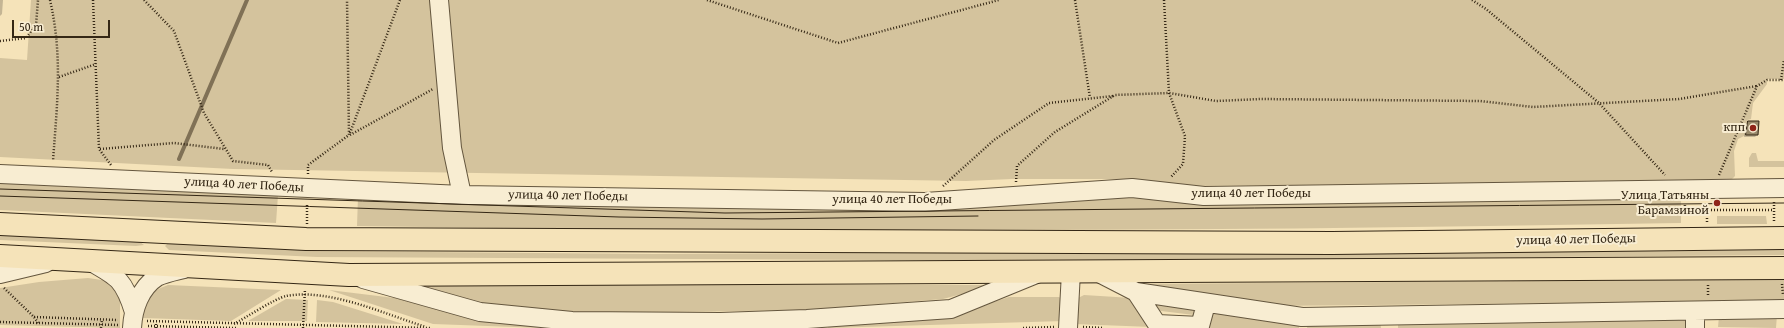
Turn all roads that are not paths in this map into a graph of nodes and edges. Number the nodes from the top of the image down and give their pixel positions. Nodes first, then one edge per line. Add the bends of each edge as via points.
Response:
1 (439, 0) edge
2 (0, 174) edge
3 (1784, 188) edge
4 (462, 195) junction
5 (0, 224) edge
6 (153, 231) junction
7 (1784, 238) edge
8 (0, 256) edge
9 (59, 260) junction
10 (90, 262) junction
11 (150, 265) junction
12 (187, 268) junction
13 (1042, 272) junction
14 (1071, 272) junction
15 (1099, 272) junction
16 (0, 274) edge
17 (1783, 274) edge
18 (349, 275) junction
19 (1136, 292) junction
20 (1206, 304) junction
21 (1783, 304) edge
22 (1699, 313) edge
23 (133, 320) edge
24 (1385, 322) edge
25 (1302, 323) edge
26 (807, 324) edge
27 (720, 325) edge
28 (1068, 328) edge

1 - 4 street via 452,148
2 - 4 street, улица 40 лет Победы
3 - 4 street, улица 40 лет Победы via 1710,194 1680,190 1204,196 1132,188 926,202
5 - 6 main road, улица 40 лет Победы
6 - 7 main road, улица 40 лет Победы via 330,239 1332,243
6 - 11 main road
8 - 9 main road
9 - 10 main road
9 - 16 street
10 - 11 main road
10 - 23 street via 116,276 128,295
11 - 12 main road
12 - 18 main road
12 - 23 street via 158,277 141,292
13 - 14 main road
13 - 18 main road
13 - 26 street via 951,309
14 - 15 main road
14 - 28 street
15 - 17 main road
15 - 19 street
18 - 27 street via 480,312 572,321
19 - 20 street
19 - 20 street via 1157,324 1200,326
20 - 25 street
21 - 22 street
22 - 24 street
24 - 25 street
26 - 27 street

